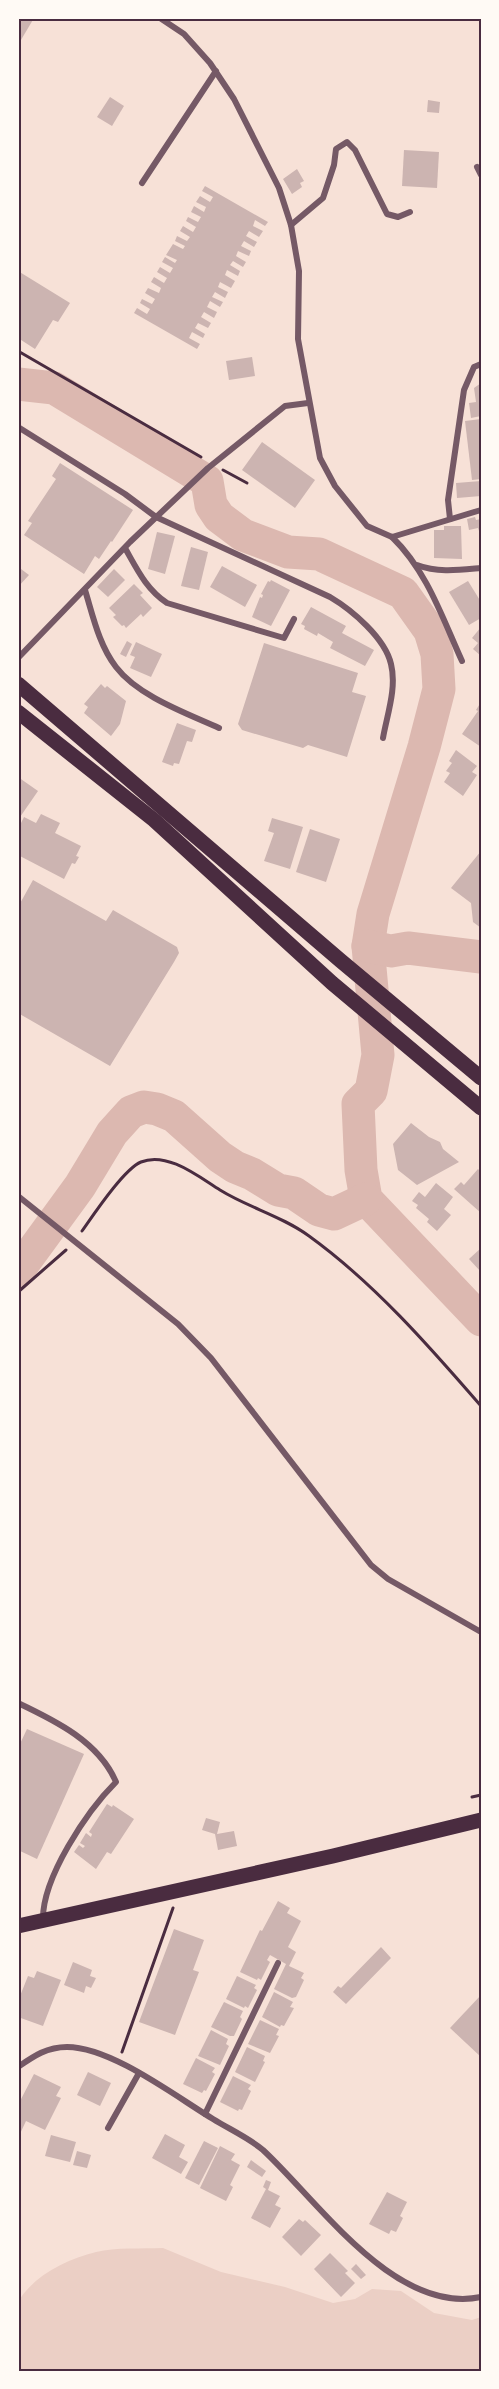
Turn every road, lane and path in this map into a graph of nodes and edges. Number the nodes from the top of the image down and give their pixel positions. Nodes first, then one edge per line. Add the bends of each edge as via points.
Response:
1 (160, 18) edge
2 (216, 71) junction
3 (477, 167) dead end
4 (481, 175) edge
5 (142, 183) dead end
6 (410, 212) dead end
7 (291, 225) junction
8 (18, 351) edge
9 (481, 364) edge
10 (308, 403) junction
11 (18, 427) edge
12 (210, 466) junction
13 (248, 483) dead end
14 (481, 510) edge
15 (156, 517) junction
16 (450, 519) junction
17 (392, 537) junction
18 (125, 548) junction
19 (416, 565) junction
20 (481, 568) edge
21 (85, 590) junction
22 (294, 618) dead end
23 (18, 658) edge
24 (462, 661) dead end
25 (18, 684) edge
26 (18, 712) edge
27 (219, 728) dead end
28 (383, 738) dead end
29 (481, 1078) edge
30 (481, 1108) edge
31 (18, 1196) edge
32 (75, 1242) junction
33 (18, 1292) edge
34 (481, 1406) edge
35 (481, 1632) edge
36 (20, 1704) edge
37 (18, 1713) edge
38 (481, 1795) edge
39 (472, 1797) dead end
40 (481, 1820) edge
41 (173, 1907) dead end
42 (43, 1920) junction
43 (18, 1926) edge
44 (278, 1963) dead end
45 (118, 2062) junction
46 (18, 2067) edge
47 (139, 2073) junction
48 (205, 2114) junction
49 (108, 2128) dead end
50 (481, 2297) edge

1 - 2 street via 184,34
2 - 5 street
2 - 7 street via 279,188
3 - 4 street
6 - 7 street via 398,218 387,214 355,150 347,142 336,149 323,198
7 - 10 street via 298,271 298,339
8 - 12 path
9 - 16 street via 474,367 464,390 448,500
10 - 12 street via 285,406
10 - 17 street via 320,458 335,486 367,526
11 - 15 street
12 - 13 path
12 - 15 street
14 - 16 street
15 - 18 street
15 - 28 street via 347,607 386,651 391,665 392,687
16 - 17 street
17 - 19 street
18 - 21 street
18 - 22 street via 142,579 167,603 284,638
19 - 20 street via 448,571
19 - 24 street
21 - 23 street
21 - 27 street via 101,642 116,667 153,697
25 - 29 main road
26 - 30 main road via 154,820 332,983
31 - 32 street
32 - 33 path
32 - 34 path via 130,1168 153,1160 184,1168 222,1192 284,1221 326,1249 369,1285
32 - 35 street via 188,1333 211,1358 371,1565 388,1580
36 - 37 street
36 - 42 street via 88,1744 109,1766 116,1782 83,1820 47,1889
38 - 39 path
40 - 42 main road
41 - 45 path
42 - 43 main road
44 - 48 street
45 - 46 street via 88,2049 66,2047 43,2050
45 - 47 street
47 - 48 street
47 - 49 street
48 - 50 street via 261,2149 369,2257 394,2276 442,2297

